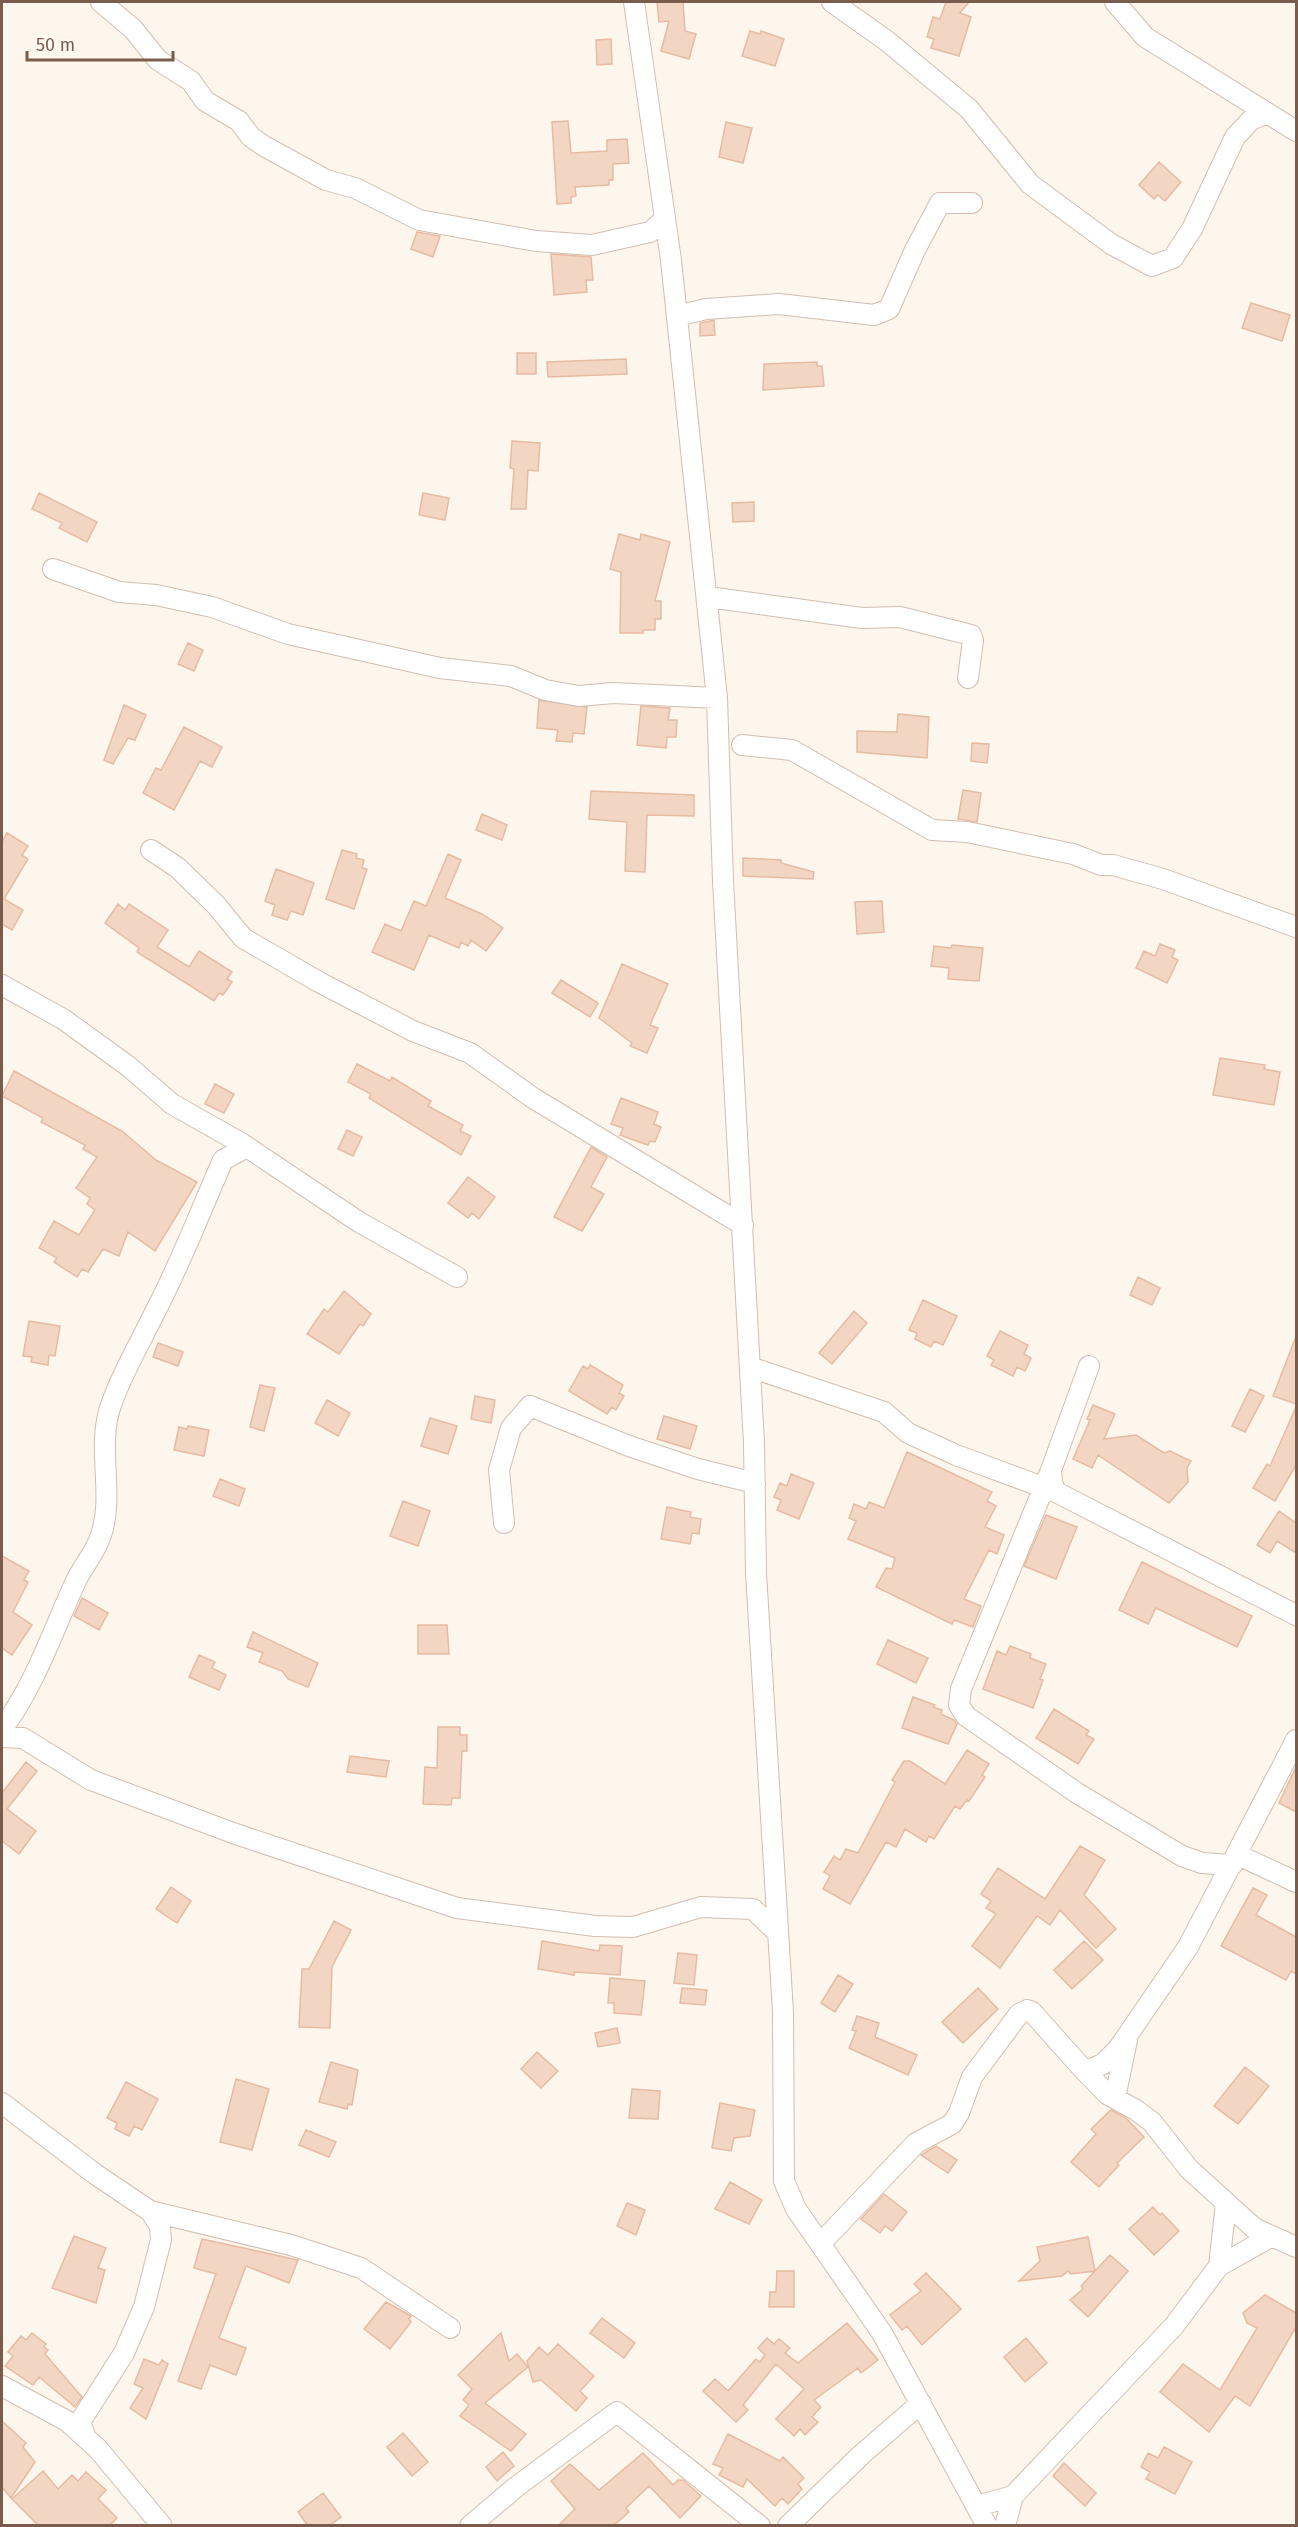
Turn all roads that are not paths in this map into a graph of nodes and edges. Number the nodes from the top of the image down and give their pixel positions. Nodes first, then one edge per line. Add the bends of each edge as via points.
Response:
1 (101, 2) edge
2 (634, 2) edge
3 (832, 2) edge
4 (1115, 2) edge
5 (1267, 113) junction
6 (1296, 131) edge
7 (972, 203) dead end
8 (661, 230) junction
9 (677, 316) junction
10 (53, 569) dead end
11 (708, 597) junction
12 (968, 678) dead end
13 (717, 698) junction
14 (742, 745) dead end
15 (151, 850) dead end
16 (1296, 927) edge
17 (2, 985) edge
18 (224, 1133) junction
19 (247, 1147) junction
20 (223, 1161) junction
21 (743, 1225) junction
22 (457, 1277) dead end
23 (1089, 1366) dead end
24 (750, 1367) junction
25 (780, 1377) junction
26 (752, 1397) junction
27 (1051, 1482) junction
28 (755, 1483) junction
29 (504, 1523) dead end
30 (1296, 1615) edge
31 (5, 1725) edge
32 (1296, 1740) edge
33 (1235, 1860) junction
34 (1296, 1882) edge
35 (776, 1888) junction
36 (753, 1909) junction
37 (778, 1933) junction
38 (1128, 2034) junction
39 (1082, 2068) junction
40 (1115, 2098) junction
41 (2, 2103) edge
42 (1226, 2203) junction
43 (150, 2211) junction
44 (188, 2219) junction
45 (160, 2232) junction
46 (1272, 2236) junction
47 (820, 2244) junction
48 (1296, 2247) edge
49 (1219, 2266) junction
50 (450, 2328) dead end
51 (2, 2386) edge
52 (921, 2403) junction
53 (78, 2427) junction
54 (1013, 2496) junction
55 (976, 2506) junction
56 (162, 2526) edge
57 (470, 2526) edge
58 (760, 2526) edge
59 (788, 2526) edge
60 (987, 2526) edge
61 (1005, 2526) edge

1 - 8 street via 133,29 158,60 191,81 205,101 239,121 264,146 326,180 355,188 419,220 536,241 592,245
2 - 8 street
3 - 5 street via 887,41 969,109 1030,184 1111,244 1152,266 1173,258 1192,229 1235,137 1251,120
4 - 5 street via 1145,37
5 - 6 street
7 - 9 street via 940,203 889,309 883,314 848,314 779,304 706,309
8 - 9 street
9 - 11 street
10 - 13 street via 119,592 204,605 288,634 440,668 511,676 545,690 579,696 613,693
11 - 12 street via 862,618 900,617 971,635 974,640
11 - 13 street
13 - 21 street via 723,881
14 - 16 street via 792,750 932,830 967,832 1073,854 1101,866 1113,865 1163,879
15 - 21 street via 178,868 243,938 412,1031 470,1053 533,1098
17 - 18 street via 63,1019 172,1104
18 - 19 street
18 - 20 street
19 - 20 street
19 - 22 street via 359,1222
20 - 31 street via 110,1407 103,1447 106,1479 102,1535 75,1582 52,1641
21 - 24 street
23 - 27 street
24 - 25 street
24 - 26 street
25 - 26 street via 762,1383
25 - 27 street via 884,1412 908,1433 956,1455
26 - 28 street
27 - 30 street
27 - 33 street via 961,1689 959,1705 966,1716 1009,1748 1182,1856 1202,1863
28 - 29 street via 629,1446 530,1406 511,1428 499,1470
28 - 35 street via 756,1573
31 - 36 street via 92,1780 233,1833 457,1908 595,1926 633,1927 701,1907
32 - 33 street
33 - 34 street
33 - 38 street via 1188,1947
35 - 36 street
35 - 37 street
36 - 37 street
37 - 47 street via 783,2012 784,2181 796,2209
38 - 39 street via 1103,2064
38 - 40 street
39 - 40 street
39 - 47 street via 1032,2012 1019,2014 972,2077 952,2124 916,2143
40 - 42 street via 1152,2122 1189,2169
41 - 43 street
42 - 46 street via 1254,2228
42 - 49 street
43 - 44 street
43 - 45 street
44 - 45 street
44 - 50 street via 291,2245 361,2268
45 - 53 street via 144,2307 124,2353
46 - 48 street
46 - 49 street
47 - 52 street via 882,2333
49 - 54 street via 1174,2326
51 - 53 street
52 - 55 street
52 - 59 street
53 - 56 street
54 - 55 street
54 - 61 street
55 - 60 street
57 - 58 street via 617,2412

